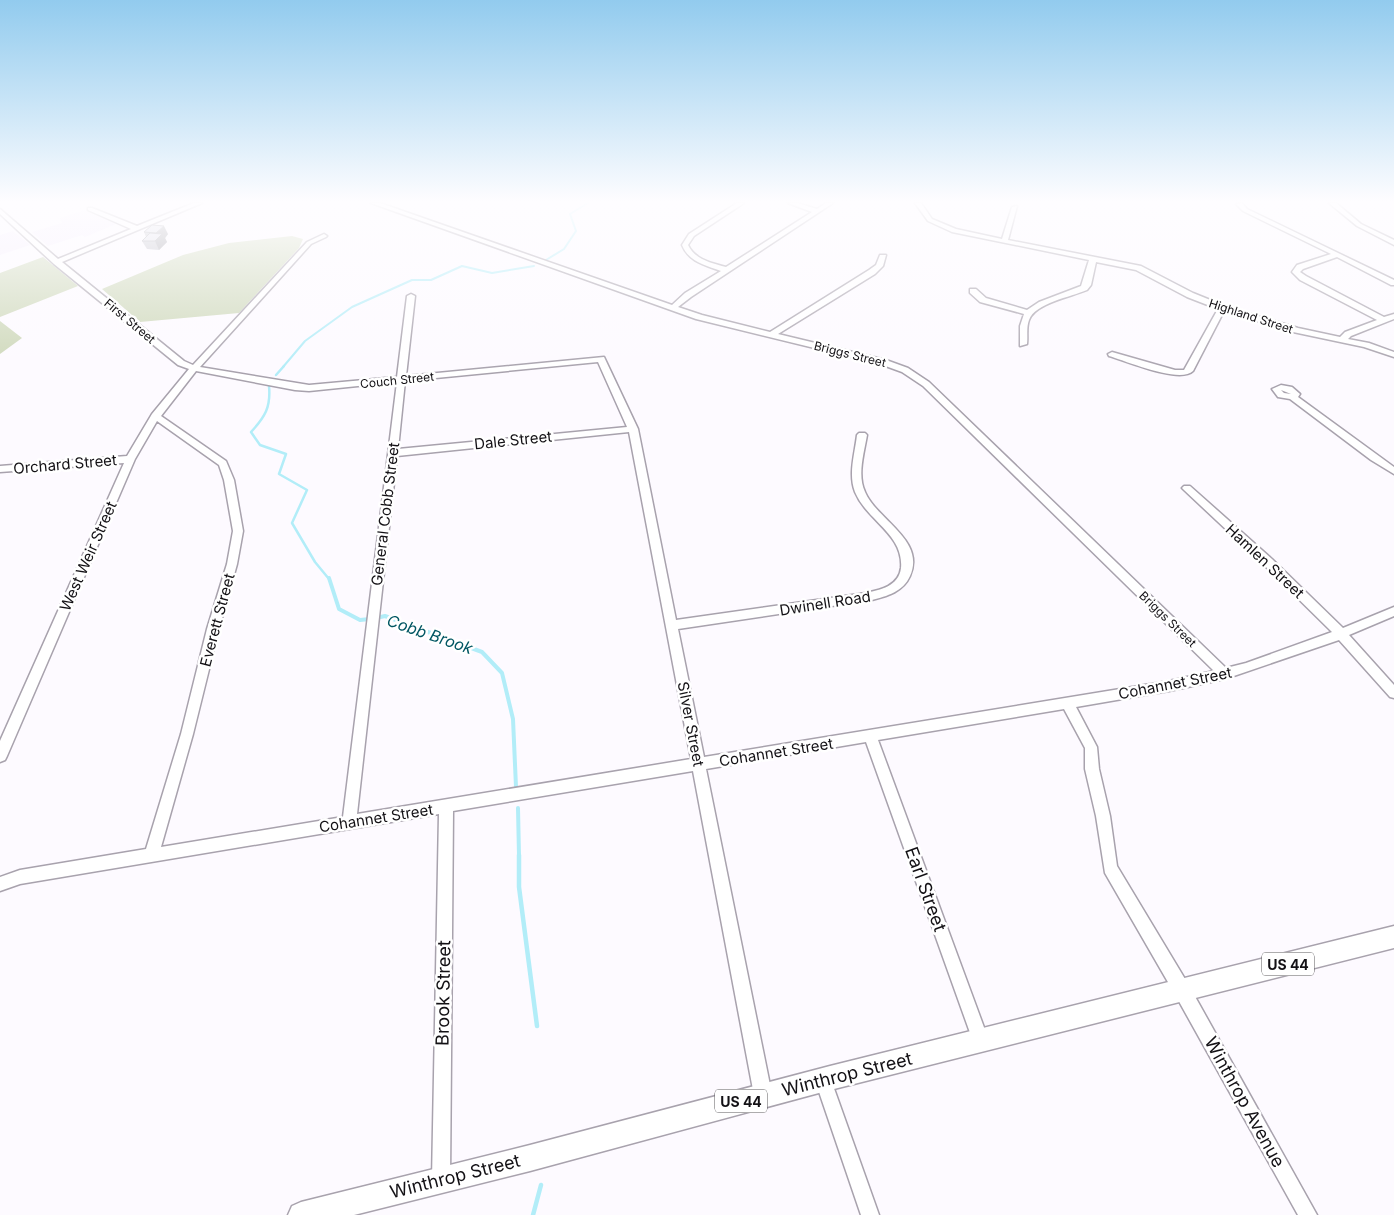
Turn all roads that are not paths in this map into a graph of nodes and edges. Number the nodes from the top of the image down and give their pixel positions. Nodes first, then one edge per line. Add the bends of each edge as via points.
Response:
1 (1093, 259) edge
2 (54, 260) edge
3 (63, 260) edge
4 (294, 260) edge
5 (535, 260) edge
6 (700, 260) edge
7 (742, 260) edge
8 (882, 260) edge
9 (1096, 260) edge
10 (1321, 260) edge
11 (1349, 260) edge
12 (57, 262) junction
13 (726, 270) junction
14 (1394, 283) edge
15 (973, 291) dead end
16 (411, 296) dead end
17 (673, 308) junction
18 (1222, 308) junction
19 (1028, 313) junction
20 (1394, 316) edge
21 (1383, 320) junction
22 (770, 335) junction
23 (1342, 340) junction
24 (1023, 344) dead end
25 (1112, 354) dead end
26 (1394, 355) edge
27 (600, 359) joint
28 (194, 368) junction
29 (401, 380) junction
30 (1293, 397) dead end
31 (155, 416) junction
32 (633, 429) junction
33 (862, 435) dead end
34 (393, 453) junction
35 (130, 459) junction
36 (1, 470) edge
37 (1394, 471) edge
38 (1187, 488) dead end
39 (1394, 611) edge
40 (671, 625) junction
41 (1341, 634) junction
42 (1225, 674) junction
43 (1394, 693) edge
44 (1067, 703) junction
45 (870, 736) junction
46 (0, 756) edge
47 (698, 764) junction
48 (446, 806) junction
49 (349, 822) junction
50 (151, 855) junction
51 (0, 882) edge
52 (1394, 937) edge
53 (1182, 990) junction
54 (981, 1041) junction
55 (823, 1080) junction
56 (764, 1095) junction
57 (441, 1180) junction
58 (301, 1215) edge
59 (870, 1215) edge
60 (1308, 1215) edge

1 - 19 street via 1084,288 1050,300
2 - 12 street, First Street
3 - 12 street
4 - 28 street, West Weir Street
5 - 17 street, Briggs Street
6 - 13 street
7 - 13 street
8 - 22 street via 872,272
9 - 18 street, Highland Street via 1146,271
10 - 21 street via 1300,267 1296,272
11 - 14 street
12 - 28 street, First Street via 181,364
13 - 17 street
15 - 19 street via 982,300
16 - 29 street, General Cobb Street
17 - 22 street, Briggs Street
18 - 23 street, Highland Street
18 - 25 street via 1186,373 1174,373
19 - 24 street
20 - 21 street
21 - 23 street via 1348,334
22 - 42 street, Briggs Street via 883,362 919,378
23 - 26 street, Highland Street
27 - 29 street, Couch Street
27 - 32 street, Silver Street
28 - 29 street, Couch Street via 295,387
28 - 31 street, West Weir Street
29 - 34 street, General Cobb Street
30 - 37 street
31 - 35 street, West Weir Street
31 - 50 street, Everett Street via 223,463 238,531 187,734
32 - 34 street, Dale Street
32 - 40 street, Silver Street
33 - 40 street, Dwinell Road via 857,472 859,489 867,505 902,544 907,568 901,582 886,592 866,597
34 - 49 street, General Cobb Street
35 - 36 street, Orchard Street
35 - 46 street, West Weir Street
38 - 41 street, Hamlen Street
39 - 41 street, Cohannet Street
40 - 47 street, Silver Street
41 - 42 street, Cohannet Street
41 - 43 street, Hamlen Street
42 - 44 street, Cohannet Street
44 - 45 street, Cohannet Street
44 - 53 street, Winthrop Avenue via 1091,747 1110,868
45 - 47 street, Cohannet Street
45 - 54 street, Earl Street
47 - 48 street, Cohannet Street
47 - 56 street, Silver Street
48 - 49 street, Cohannet Street
48 - 57 street, Brook Street
49 - 50 street, Cohannet Street
50 - 51 street, Cohannet Street
52 - 53 highway, Winthrop Street / US 44
53 - 54 highway, Winthrop Street / US 44
53 - 60 street, Winthrop Avenue
54 - 55 highway, Winthrop Street / US 44
55 - 56 highway, Winthrop Street / US 44
55 - 59 street
56 - 57 highway, Winthrop Street / US 44
57 - 58 highway, Winthrop Street / US 44

